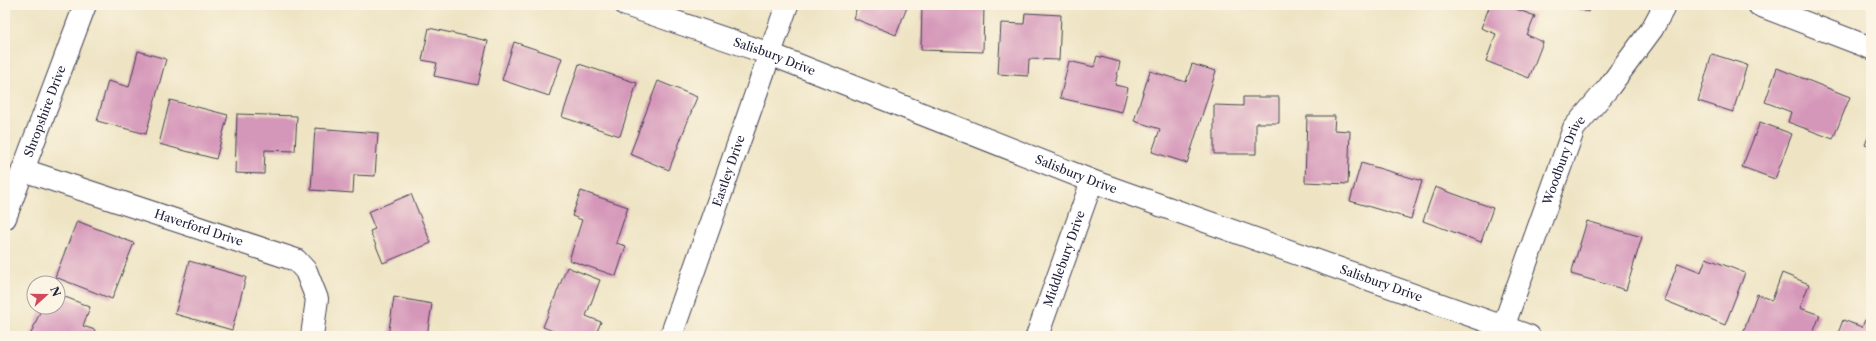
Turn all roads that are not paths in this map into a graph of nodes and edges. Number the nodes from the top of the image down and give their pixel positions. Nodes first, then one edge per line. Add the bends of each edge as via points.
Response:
1 (85, 5) edge
2 (626, 5) edge
3 (787, 5) edge
4 (1665, 5) edge
5 (1759, 5) edge
6 (1871, 48) edge
7 (770, 54) junction
8 (23, 170) junction
9 (1092, 181) junction
10 (5, 218) edge
11 (1502, 332) edge
12 (312, 336) edge
13 (671, 336) edge
14 (1037, 336) edge
15 (1529, 336) edge

1 - 8 street, Shropshire Drive
2 - 7 street, Salisbury Drive
3 - 7 street, Eastley Drive
4 - 11 street, Woodbury Drive via 1652,29 1609,87 1574,128
5 - 6 street
7 - 9 street, Salisbury Drive
7 - 13 street, Eastley Drive
8 - 10 street, Shropshire Drive
8 - 12 street, Haverford Drive via 296,260 306,271 318,299
9 - 11 street, Salisbury Drive
9 - 14 street, Middlebury Drive
11 - 15 street, Salisbury Drive

